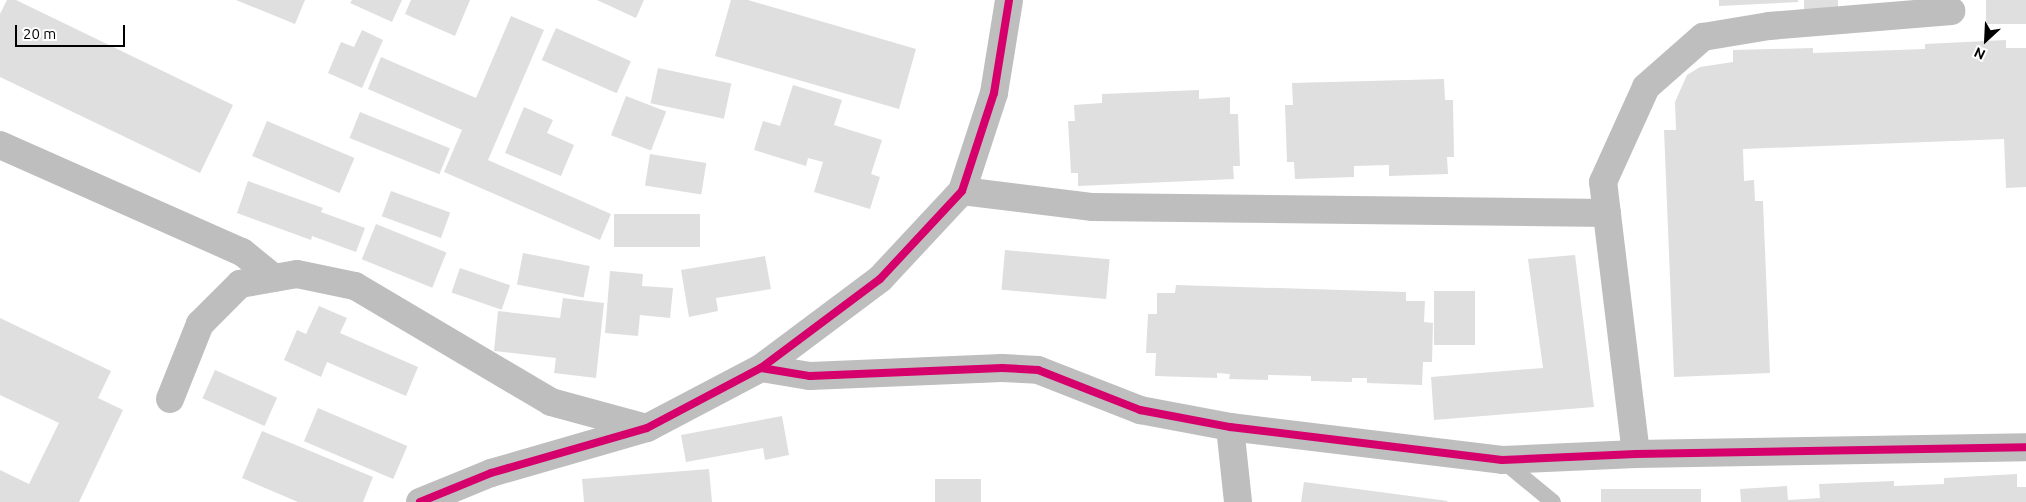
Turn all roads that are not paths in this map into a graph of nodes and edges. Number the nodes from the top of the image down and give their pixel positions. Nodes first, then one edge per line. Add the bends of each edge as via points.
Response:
1 (1009, 0) edge
2 (1951, 11) dead end
3 (0, 145) edge
4 (962, 191) junction
5 (1607, 213) junction
6 (274, 278) junction
7 (761, 368) junction
8 (170, 399) dead end
9 (1230, 427) junction
10 (647, 428) junction
11 (2026, 447) edge
12 (1636, 454) junction
13 (1502, 460) junction
14 (420, 502) edge
15 (1238, 502) edge
16 (1553, 502) edge

1 - 4 street via 994,93
2 - 5 street via 1770,26 1703,37 1646,87 1603,182
3 - 6 street via 242,252
4 - 5 street via 1093,207
4 - 7 street via 880,279
5 - 12 street
6 - 8 street via 240,284 200,324
6 - 10 street via 297,274 355,286 552,402
7 - 9 street via 810,376 1002,368 1038,370 1140,410
7 - 10 street
9 - 13 street
9 - 15 street
10 - 14 street via 491,473
11 - 12 street
12 - 13 street
13 - 16 lane

